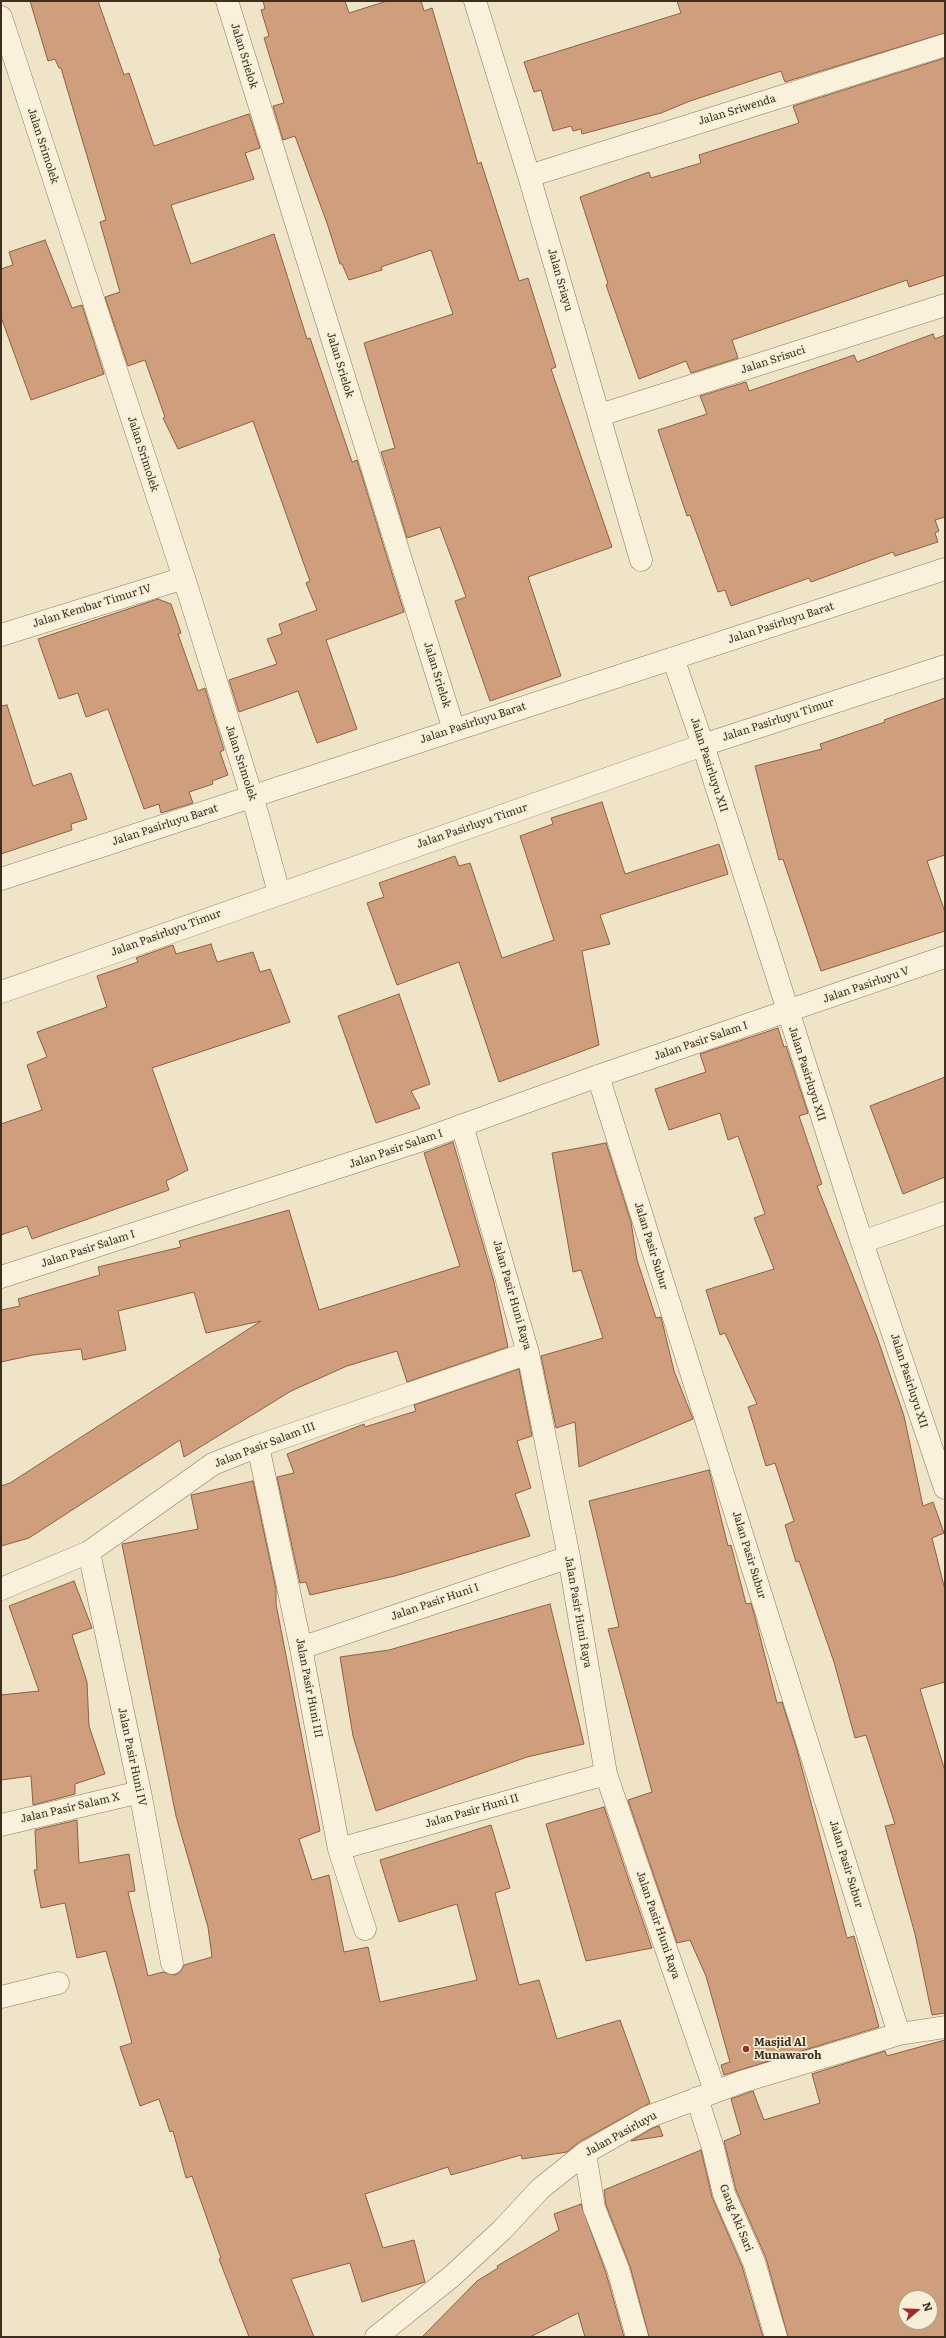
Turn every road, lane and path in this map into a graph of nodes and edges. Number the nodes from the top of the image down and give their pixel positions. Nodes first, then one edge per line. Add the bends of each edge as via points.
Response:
1 (227, 1) edge
2 (475, 1) edge
3 (1, 17) edge
4 (945, 45) edge
5 (530, 176) junction
6 (945, 305) edge
7 (600, 415) junction
8 (641, 560) dead end
9 (945, 569) edge
10 (184, 578) junction
11 (1, 635) edge
12 (673, 658) junction
13 (945, 666) edge
14 (454, 730) junction
15 (703, 745) junction
16 (255, 806) junction
17 (1, 879) edge
18 (279, 893) junction
19 (945, 957) edge
20 (1, 992) edge
21 (788, 1012) junction
22 (598, 1076) junction
23 (462, 1126) junction
24 (945, 1213) edge
25 (862, 1242) junction
26 (1, 1277) edge
27 (528, 1353) junction
28 (258, 1446) junction
29 (943, 1476) edge
30 (89, 1552) junction
31 (569, 1557) junction
32 (1, 1589) edge
33 (301, 1648) junction
34 (606, 1774) junction
35 (140, 1792) junction
36 (1, 1825) edge
37 (339, 1848) junction
38 (365, 1929) dead end
39 (172, 1963) dead end
40 (58, 1983) dead end
41 (1, 1997) edge
42 (945, 2027) edge
43 (898, 2034) junction
44 (706, 2095) junction
45 (585, 2153) junction
46 (400, 2329) edge
47 (376, 2337) edge
48 (637, 2337) edge
49 (776, 2337) edge

1 - 14 street, Jalan Srielok
2 - 5 street, Jalan Sriayu
3 - 10 street, Jalan Srimolek
4 - 5 street, Jalan Sriwenda
5 - 7 street, Jalan Sriayu
6 - 7 street, Jalan Srisuci
7 - 8 street, Jalan Sriayu
9 - 12 street, Jalan Pasirluyu Barat
10 - 11 street, Jalan Kembar Timur IV
10 - 16 street, Jalan Srimolek
12 - 14 street, Jalan Pasirluyu Barat
12 - 15 street, Jalan Pasirluyu XII
13 - 15 street, Jalan Pasirluyu Timur
14 - 16 street, Jalan Pasirluyu Barat
15 - 18 street, Jalan Pasirluyu Timur
15 - 21 street, Jalan Pasirluyu XII
16 - 17 street, Jalan Pasirluyu Barat
16 - 18 street, Jalan Srimolek
18 - 20 street, Jalan Pasirluyu Timur
19 - 21 street, Jalan Pasirluyu V
21 - 22 street, Jalan Pasir Salam I
21 - 25 street, Jalan Pasirluyu XII
22 - 23 street, Jalan Pasir Salam I
22 - 43 street, Jalan Pasir Subur
23 - 26 street, Jalan Pasir Salam I via 420,1142
23 - 27 street, Jalan Pasir Huni Raya
24 - 25 street
25 - 29 street, Jalan Pasirluyu XII
27 - 28 street, Jalan Pasir Salam III
27 - 31 street, Jalan Pasir Huni Raya
28 - 30 street, Jalan Pasir Salam III via 213,1464
28 - 33 street, Jalan Pasir Huni III
30 - 32 street, Jalan Pasir Salam III
30 - 35 street, Jalan Pasir Huni IV
31 - 33 street, Jalan Pasir Huni I
31 - 34 street, Jalan Pasir Huni Raya
33 - 37 street, Jalan Pasir Huni III
34 - 37 street, Jalan Pasir Huni II
34 - 44 street, Jalan Pasir Huni Raya
35 - 36 street, Jalan Pasir Salam X
35 - 39 street, Jalan Pasir Huni IV
37 - 38 street, Jalan Pasir Huni III
40 - 41 street
42 - 43 street, Jalan Pasirluyu
43 - 44 street, Jalan Pasirluyu
44 - 45 street, Jalan Pasirluyu via 648,2117
44 - 49 street, Gang Aki Sari via 713,2148 724,2194 754,2262
45 - 46 street, Jalan Pasirluyu via 540,2189 502,2230
45 - 48 street via 594,2208 618,2269
46 - 47 street, Jalan Pasirluyu

